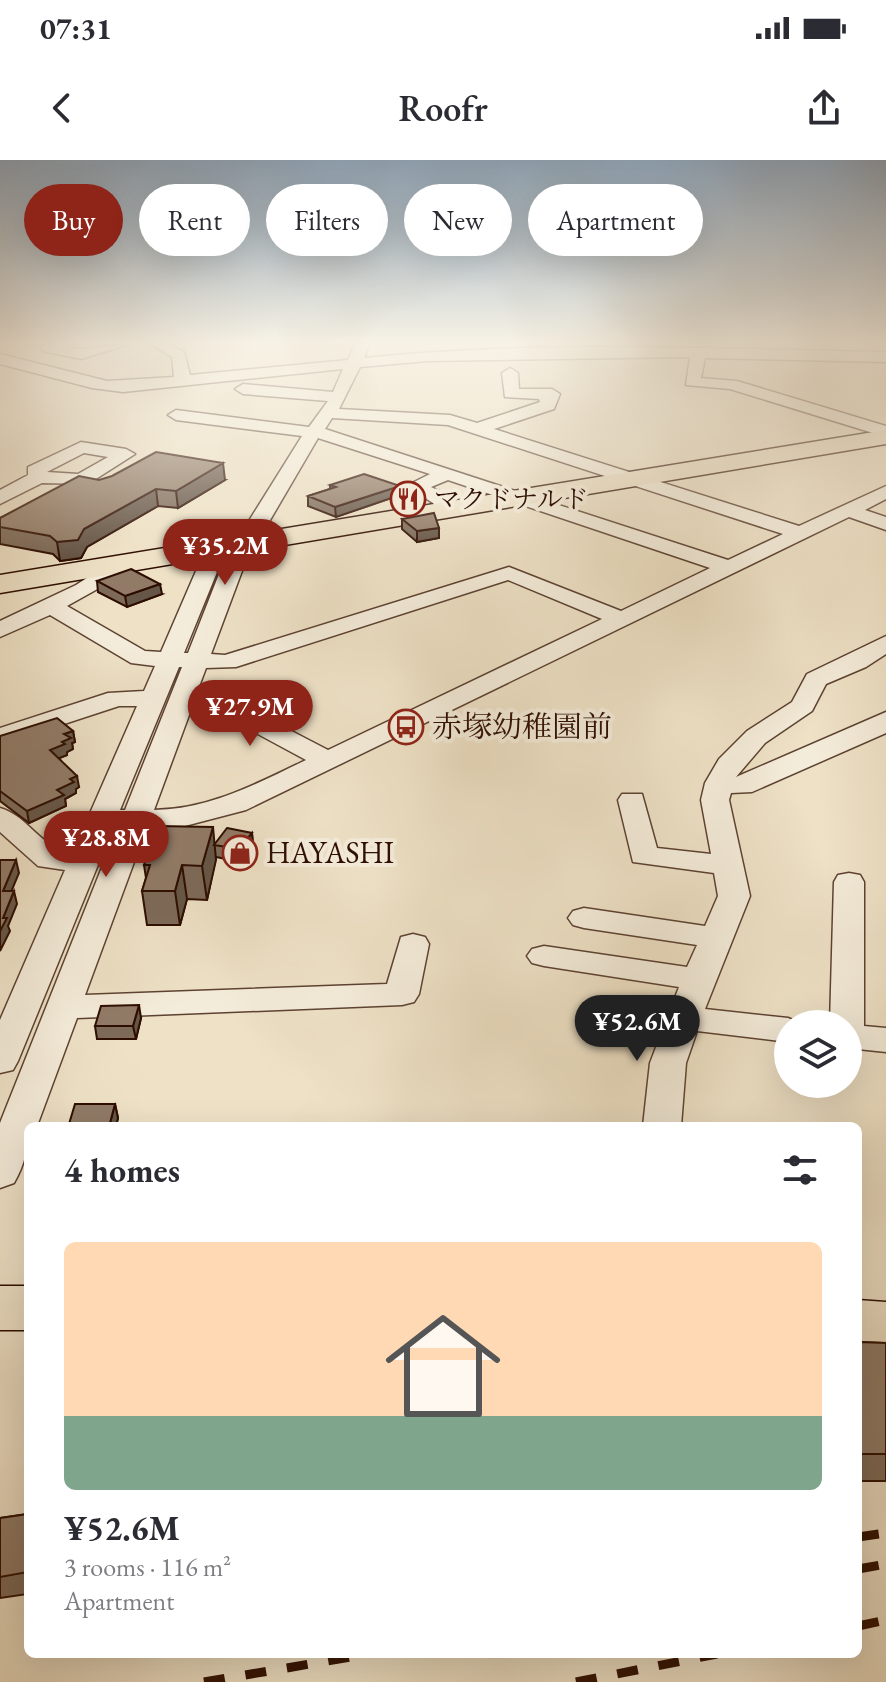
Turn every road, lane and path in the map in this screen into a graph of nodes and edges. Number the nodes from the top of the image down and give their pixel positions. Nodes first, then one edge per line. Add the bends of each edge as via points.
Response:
1 (176, 415) dead end
2 (329, 415) edge
3 (365, 415) edge
4 (518, 415) edge
5 (827, 415) edge
6 (476, 429) junction
7 (886, 434) edge
8 (312, 438) junction
9 (448, 473) junction
10 (39, 477) dead end
11 (633, 479) junction
12 (886, 492) edge
13 (524, 497) junction
14 (0, 498) edge
15 (448, 510) junction
16 (848, 510) junction
17 (886, 524) edge
18 (801, 533) junction
19 (234, 546) junction
20 (107, 566) junction
21 (728, 567) junction
22 (0, 584) edge
23 (52, 607) junction
24 (619, 618) junction
25 (0, 630) edge
26 (886, 643) edge
27 (170, 660) junction
28 (198, 662) junction
29 (153, 699) junction
30 (183, 699) junction
31 (886, 720) edge
32 (0, 737) edge
33 (327, 760) junction
34 (719, 783) junction
35 (632, 800) dead end
36 (0, 817) edge
37 (119, 819) junction
38 (83, 862) junction
39 (728, 865) junction
40 (849, 882) dead end
41 (584, 918) dead end
42 (716, 938) junction
43 (413, 944) dead end
44 (544, 956) dead end
45 (699, 979) junction
46 (63, 1007) junction
47 (848, 1010) edge
48 (686, 1018) junction
49 (774, 1028) edge
50 (862, 1037) edge
51 (886, 1040) edge
52 (0, 1061) edge
53 (662, 1122) edge
54 (0, 1173) edge
55 (0, 1308) edge
56 (24, 1308) edge
57 (862, 1323) edge
58 (886, 1325) edge

1 - 8 street
2 - 8 street
3 - 6 street via 450,420
4 - 6 street
5 - 7 street
6 - 11 street
7 - 11 highway
8 - 9 street via 384,450
8 - 19 street via 264,517
9 - 13 street
9 - 15 street via 415,486 440,499
10 - 14 street
11 - 13 highway
11 - 18 street
12 - 16 street
13 - 15 highway
13 - 21 street
15 - 19 highway
16 - 17 street
16 - 18 street
18 - 21 street
19 - 20 highway
19 - 27 street via 207,571
19 - 28 street
20 - 22 highway
20 - 23 street via 111,572
21 - 24 street
23 - 25 street
23 - 27 street via 140,658
24 - 28 street via 509,573 227,662
24 - 33 street
26 - 34 street via 816,679 803,706 756,737
27 - 28 street
27 - 29 street
28 - 30 street
29 - 32 street via 117,698
29 - 37 street
30 - 33 street via 213,700
30 - 37 street
31 - 34 street via 742,786
33 - 37 street via 215,812
34 - 39 street via 715,800
35 - 39 street via 644,856
36 - 38 street via 49,860
37 - 38 street
37 - 46 street
38 - 52 street
39 - 42 street via 734,896
40 - 47 street
41 - 42 street
42 - 45 street
43 - 46 street via 402,994
44 - 45 street
45 - 48 street
46 - 54 street
48 - 49 street
48 - 53 street via 668,1063
50 - 51 street
55 - 56 main road
57 - 58 main road

